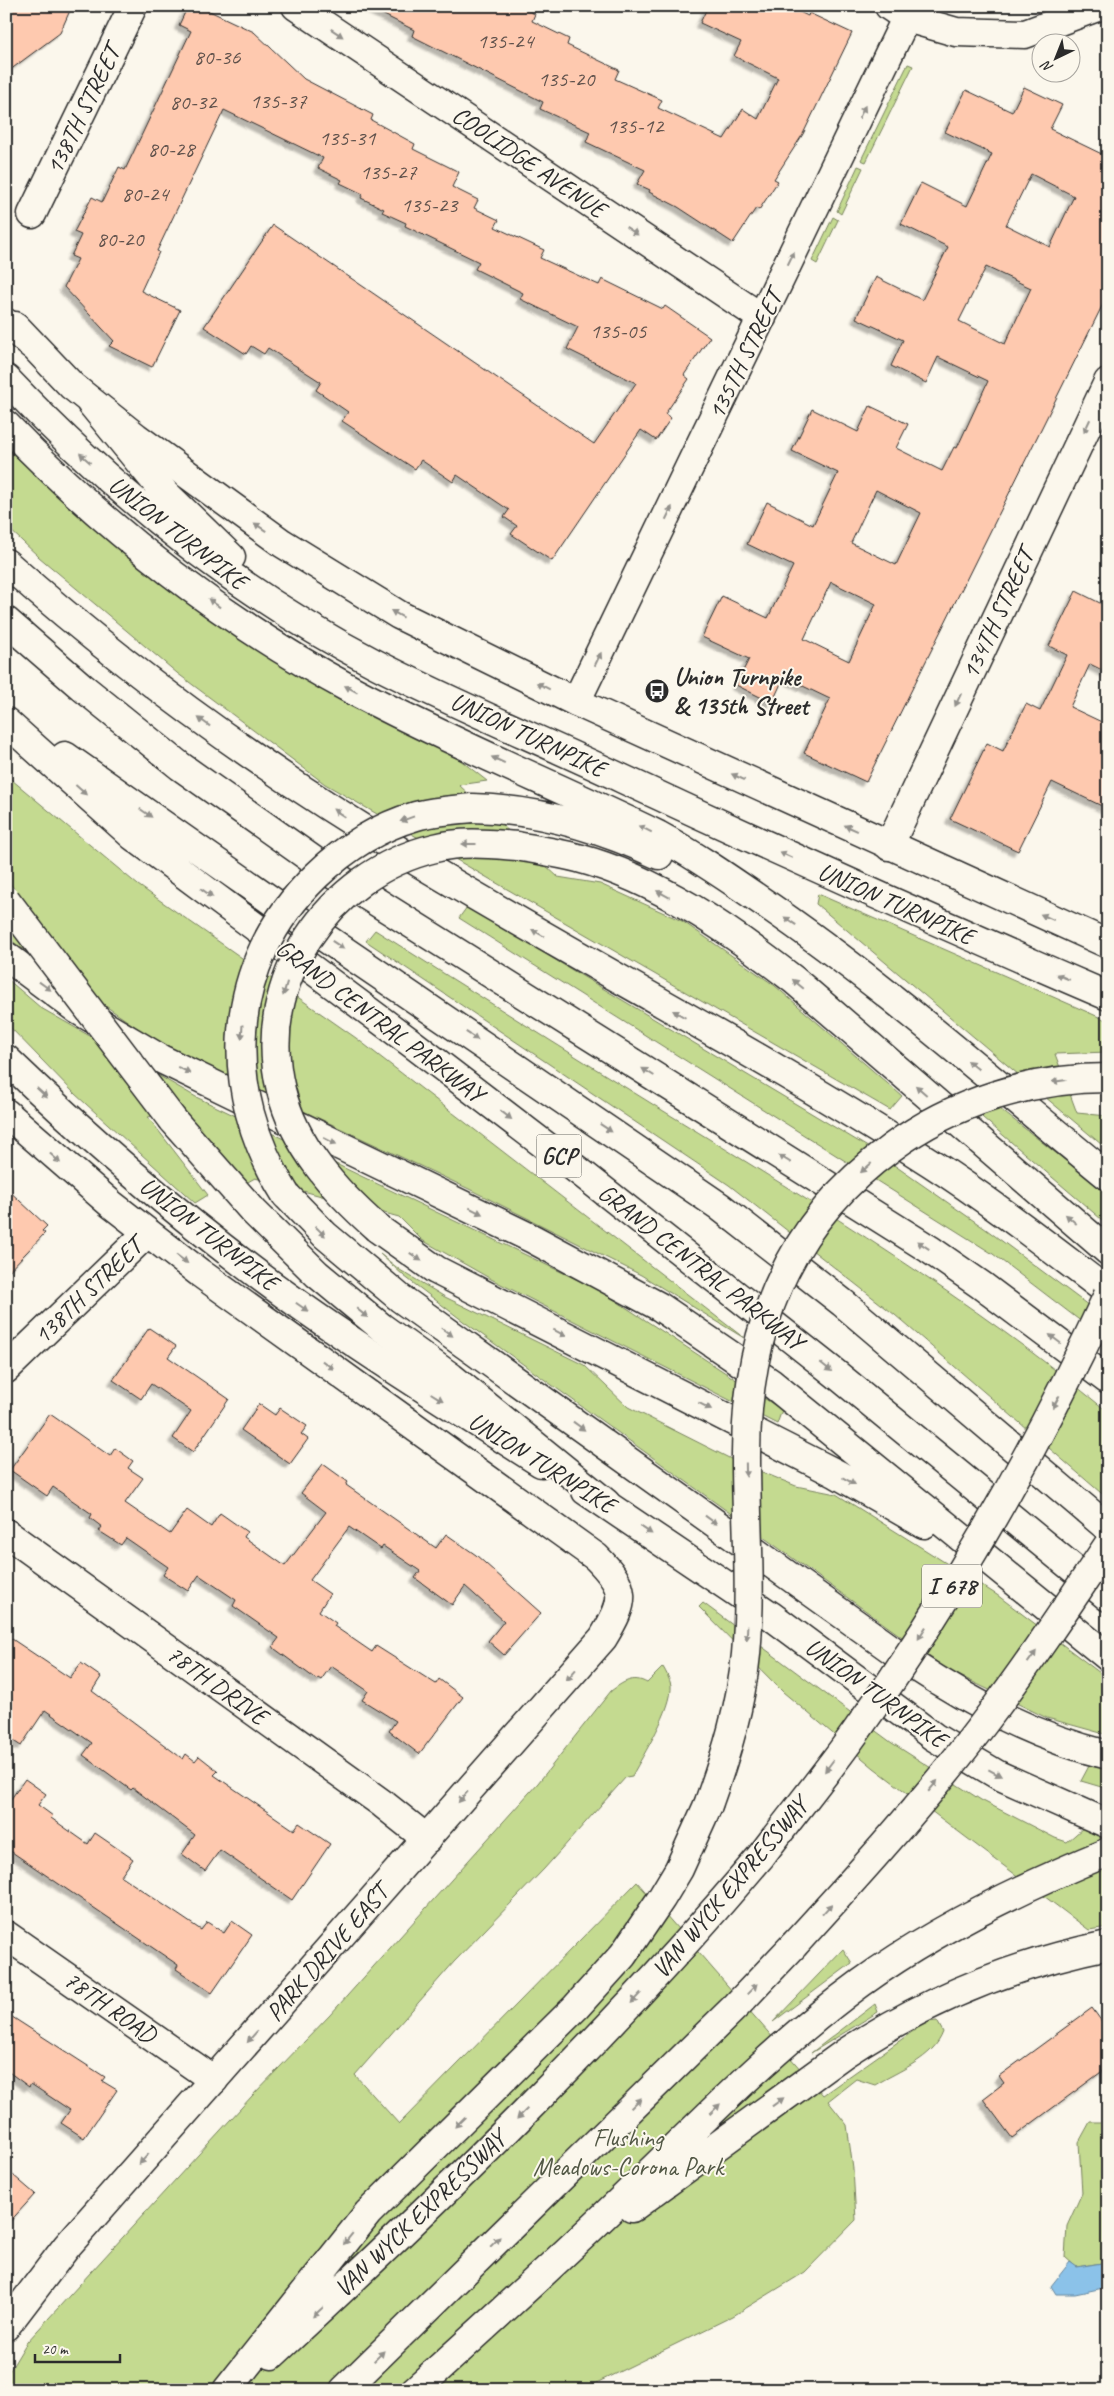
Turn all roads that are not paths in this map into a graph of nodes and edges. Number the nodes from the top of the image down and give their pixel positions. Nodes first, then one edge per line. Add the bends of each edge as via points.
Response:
1 (133, 6) edge
2 (296, 6) edge
3 (1100, 6) edge
4 (903, 10) edge
5 (32, 214) dead end
6 (6, 316) edge
7 (762, 318) junction
8 (6, 323) edge
9 (32, 345) junction
10 (6, 379) edge
11 (1108, 382) edge
12 (91, 403) junction
13 (6, 425) edge
14 (6, 563) edge
15 (6, 621) edge
16 (335, 641) junction
17 (576, 702) junction
18 (6, 715) edge
19 (6, 722) edge
20 (889, 846) junction
21 (6, 900) edge
22 (760, 900) junction
23 (1108, 944) edge
24 (6, 956) edge
25 (1108, 996) edge
26 (6, 1059) edge
27 (1108, 1078) edge
28 (6, 1113) edge
29 (1108, 1176) edge
30 (147, 1233) junction
31 (1108, 1251) edge
32 (1108, 1293) edge
33 (6, 1369) edge
34 (1108, 1380) edge
35 (606, 1503) junction
36 (1108, 1528) edge
37 (6, 1533) edge
38 (1108, 1545) edge
39 (612, 1571) joint
40 (1018, 1583) junction
41 (1108, 1597) edge
42 (1108, 1657) edge
43 (1108, 1755) edge
44 (1108, 1824) edge
45 (427, 1839) junction
46 (1108, 1852) edge
47 (6, 1935) edge
48 (1108, 1945) edge
49 (214, 2080) junction
50 (554, 2265) junction
51 (6, 2326) edge
52 (227, 2390) edge
53 (235, 2390) edge
54 (344, 2390) edge
55 (415, 2390) edge

1 - 5 main road, 138TH STREET
2 -> 7 main road, COOLIDGE AVENUE
3 - 4 main road via 1025,34 956,32
7 -> 4 main road, 135TH STREET
6 - 9 main road
17 -> 7 main road, 135TH STREET
8 - 9 main road
9 - 12 main road, UNION TURNPIKE
16 -> 10 main road, UNION TURNPIKE via 250,589 165,527 81,454
11 -> 20 main road, 134TH STREET
12 - 16 main road via 164,492 219,547
17 -> 12 main road, UNION TURNPIKE via 360,593 244,517
22 -> 13 main road via 691,853 658,835 395,712 309,666 182,580 106,521
32 -> 14 main road via 978,1194 880,1131 452,883 341,814 169,696
34 -> 15 main road via 997,1296 928,1249 284,841 180,766
25 -> 16 main road, UNION TURNPIKE via 799,861 411,681
20 -> 17 main road, UNION TURNPIKE
18 -> 36 main road via 718,1206 843,1302
19 -> 41 main road, GRAND CENTRAL PARKWAY / GCP via 133,836 576,1170 814,1356
23 -> 20 main road, UNION TURNPIKE
21 -> 35 main road, bridge via 172,1120 254,1212 317,1274 380,1327 451,1377
29 -> 22 main road via 850,965
22 -> 43 main road, bridge via 598,830 533,812 472,808 440,811 415,816 366,837 346,850 307,885 275,927 251,976 245,1002 241,1060 248,1111 257,1136 286,1195 331,1241 400,1298 946,1686 1010,1721
24 -> 40 main road via 78,1010 160,1059 534,1239 660,1307 771,1383
26 -> 35 main road, UNION TURNPIKE via 134,1176 262,1277 392,1368
27 -> 52 main road, bridge via 1056,1080 1015,1089 936,1119 909,1134 857,1176 797,1248 772,1296 750,1385 746,1458 746,1653 737,1711 708,1805 679,1869 623,1955 576,2007 368,2213
28 -> 30 main road, UNION TURNPIKE
30 - 33 main road, 138TH STREET
30 -> 39 main road, UNION TURNPIKE
31 -> 40 main road, bridge via 758,952 683,904 616,871 578,858 517,846 461,844 435,848 393,863 348,891 318,922 295,959 280,1007 277,1035 281,1090 300,1140 314,1161 353,1207 377,1228 436,1270 837,1474
32 -> 53 main road, VAN WYCK EXPRESSWAY / I 678, bridge via 1072,1374 969,1559 854,1733 760,1856 600,2037 397,2239
35 -> 44 main road, UNION TURNPIKE via 770,1615 942,1742 1012,1782
37 - 45 main road, 78TH DRIVE
54 -> 38 main road, bridge via 737,2005 794,1945 984,1724
39 -> 45 main road, PARK DRIVE EAST via 619,1583 621,1597 613,1622 603,1638
40 - 42 main road
45 -> 49 main road, PARK DRIVE EAST
50 -> 46 main road via 734,2092 862,1982 943,1930 1024,1888
47 - 49 main road, 78TH ROAD
50 -> 48 main road via 882,2029 961,1989 1026,1965
49 -> 51 main road, PARK DRIVE EAST via 67,2246
50 - 55 main road

